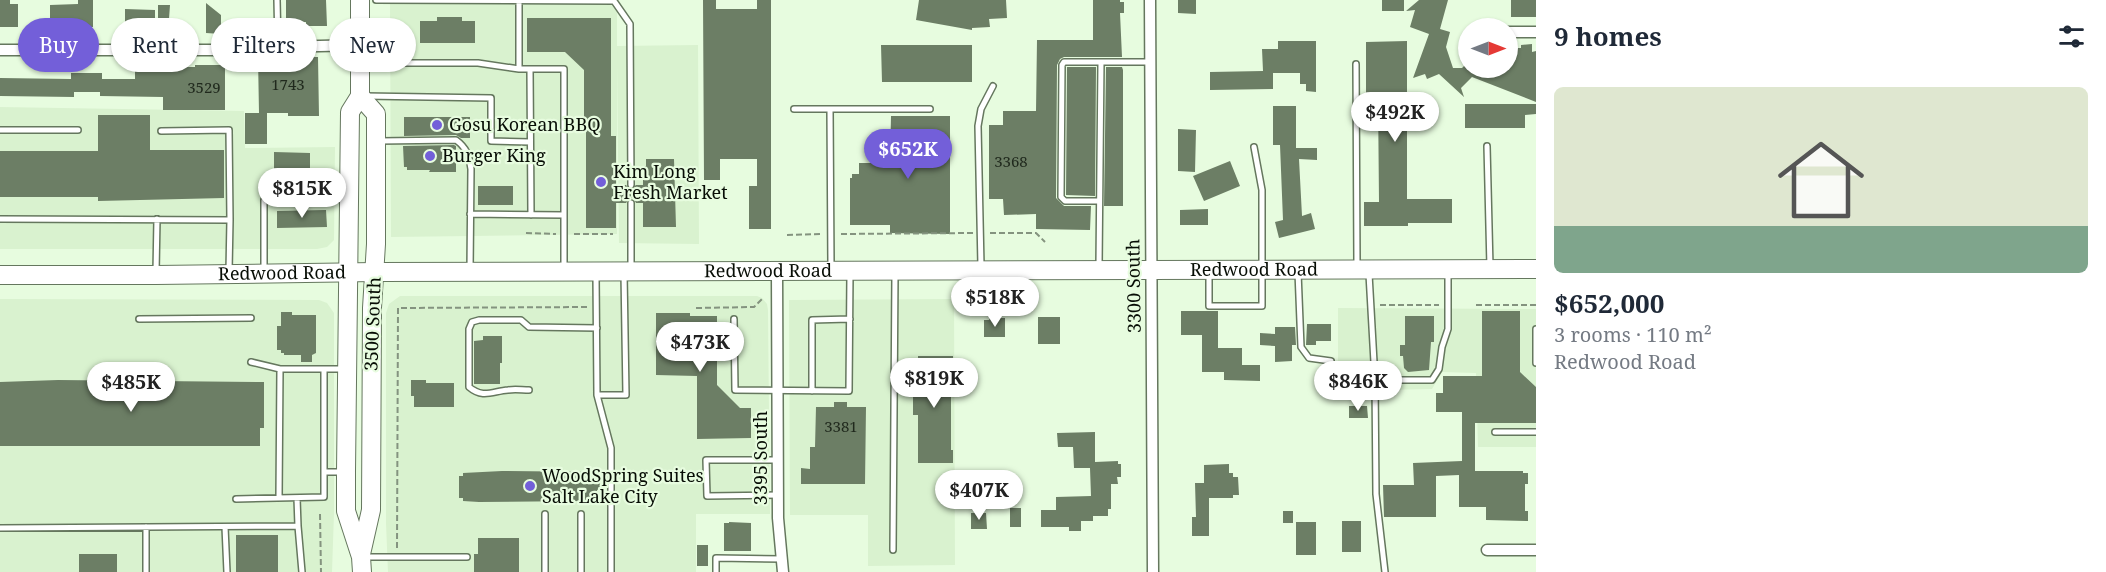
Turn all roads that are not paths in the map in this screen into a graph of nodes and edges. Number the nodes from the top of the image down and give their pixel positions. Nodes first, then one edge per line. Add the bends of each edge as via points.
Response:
1 (277, 0) edge
2 (360, 0) edge
3 (376, 0) edge
4 (601, 0) edge
5 (1150, 0) edge
6 (519, 1) edge
7 (277, 18) edge
8 (360, 18) edge
9 (1518, 32) edge
10 (1536, 32) edge
11 (211, 50) edge
12 (0, 51) edge
13 (416, 58) edge
14 (1101, 62) junction
15 (1150, 62) junction
16 (1356, 64) dead end
17 (519, 69) junction
18 (530, 69) junction
19 (361, 72) edge
20 (993, 86) dead end
21 (360, 96) junction
22 (794, 109) dead end
23 (830, 109) junction
24 (930, 109) dead end
25 (0, 130) edge
26 (78, 130) dead end
27 (161, 131) dead end
28 (376, 141) junction
29 (530, 141) junction
30 (1487, 146) dead end
31 (1254, 147) dead end
32 (631, 185) dead end
33 (350, 199) junction
34 (1100, 201) junction
35 (631, 203) dead end
36 (470, 214) junction
37 (531, 215) junction
38 (564, 215) junction
39 (0, 219) edge
40 (157, 219) junction
41 (230, 220) junction
42 (1362, 269) junction
43 (1448, 269) junction
44 (1490, 269) junction
45 (1536, 269) edge
46 (1209, 270) junction
47 (1262, 270) junction
48 (1298, 270) junction
49 (564, 271) junction
50 (596, 271) junction
51 (628, 271) junction
52 (777, 271) junction
53 (831, 271) junction
54 (850, 271) junction
55 (895, 271) junction
56 (981, 271) junction
57 (1100, 271) junction
58 (1151, 271) junction
59 (375, 272) junction
60 (470, 272) junction
61 (348, 273) junction
62 (229, 274) junction
63 (264, 274) junction
64 (0, 275) edge
65 (156, 275) junction
66 (251, 318) dead end
67 (139, 319) dead end
68 (734, 319) dead end
69 (850, 319) junction
70 (597, 328) junction
71 (1536, 329) edge
72 (1331, 361) dead end
73 (251, 362) dead end
74 (1536, 363) edge
75 (280, 369) junction
76 (324, 369) junction
77 (346, 369) junction
78 (1375, 380) junction
79 (529, 390) dead end
80 (777, 391) junction
81 (812, 391) junction
82 (597, 395) junction
83 (1495, 432) dead end
84 (1536, 432) edge
85 (777, 460) junction
86 (324, 472) junction
87 (346, 472) junction
88 (778, 495) junction
89 (279, 498) junction
90 (297, 498) junction
91 (236, 500) dead end
92 (545, 514) dead end
93 (581, 514) dead end
94 (298, 526) junction
95 (146, 527) junction
96 (225, 527) junction
97 (0, 528) edge
98 (894, 550) dead end
99 (1487, 550) dead end
100 (1536, 550) edge
101 (467, 557) dead end
102 (782, 559) junction
103 (361, 564) edge
104 (146, 572) edge
105 (227, 572) edge
106 (302, 572) edge
107 (545, 572) edge
108 (581, 572) edge
109 (611, 572) edge
110 (716, 572) edge
111 (783, 572) edge
112 (1153, 572) edge
113 (1384, 572) edge

1 - 7 lane
2 - 8 main road, 3500 South
3 - 6 lane
4 - 6 lane
4 - 32 lane via 614,1 630,24
5 - 15 street, 3300 South
6 - 17 lane
9 - 10 street
11 - 12 street
13 - 17 lane
14 - 15 lane
14 - 34 lane
14 - 34 lane via 1064,62 1062,66 1061,197 1065,201
15 - 58 street, 3300 South
16 - 42 lane
17 - 18 lane
18 - 29 lane
18 - 38 lane via 564,69
19 - 21 main road, 3500 South
20 - 56 lane via 981,109 978,126
21 - 28 main road, 3500 South via 376,114
21 - 29 lane via 491,98 491,141
21 - 33 main road, 3500 South via 350,112
22 - 23 lane
23 - 24 lane
23 - 53 lane
25 - 26 lane
27 - 41 lane via 229,130
28 - 36 lane via 456,140 468,154 471,169
28 - 59 main road, 3500 South
29 - 37 lane
30 - 44 lane
31 - 47 lane via 1262,190
33 - 61 main road, 3500 South
33 - 63 lane via 264,200
34 - 57 lane
35 - 51 lane
36 - 37 lane
36 - 60 lane
37 - 38 lane
38 - 49 lane
39 - 40 lane
40 - 41 lane
40 - 65 lane
41 - 62 lane
42 - 43 main road, Redwood Road
42 - 48 main road, Redwood Road
42 - 78 lane
43 - 44 main road, Redwood Road
43 - 78 lane via 1448,329 1439,369 1432,380
44 - 45 main road, Redwood Road
46 - 47 main road, Redwood Road
46 - 47 lane via 1209,306 1262,306
46 - 58 main road, Redwood Road
47 - 48 main road, Redwood Road
48 - 72 lane via 1300,347 1309,358
49 - 50 main road, Redwood Road
49 - 60 main road, Redwood Road
50 - 51 main road, Redwood Road
50 - 70 lane
51 - 52 main road, Redwood Road
51 - 82 lane via 626,395
52 - 53 main road, Redwood Road
52 - 80 street, 3395 South
53 - 54 main road, Redwood Road
54 - 55 main road, Redwood Road
54 - 69 lane
55 - 56 main road, Redwood Road
55 - 98 lane
56 - 57 main road, Redwood Road
57 - 58 main road, Redwood Road
58 - 112 street, 3300 South
59 - 60 main road, Redwood Road
59 - 61 main road, Redwood Road
59 - 103 main road, 3500 South via 371,510
61 - 63 main road, Redwood Road
61 - 77 main road, 3500 South
62 - 63 main road, Redwood Road
62 - 65 main road, Redwood Road
64 - 65 main road, Redwood Road
66 - 67 lane
68 - 80 lane via 735,390
69 - 81 lane via 849,391
69 - 81 lane via 812,320
70 - 79 lane via 529,327 521,320 472,322 470,387 482,395
70 - 82 lane
71 - 74 lane
73 - 75 lane
75 - 76 lane
75 - 89 lane
76 - 77 lane
76 - 86 lane
77 - 87 main road, 3500 South
78 - 113 lane via 1376,494
80 - 81 lane
80 - 85 street, 3395 South
82 - 109 lane via 610,448
83 - 84 lane
85 - 88 street, 3395 South
85 - 88 lane via 706,460 706,496
86 - 87 lane
86 - 90 lane via 324,497
87 - 103 main road, 3500 South via 346,511
88 - 102 street, 3395 South
89 - 90 lane
89 - 91 lane
90 - 94 lane
92 - 107 lane
93 - 108 lane
94 - 96 lane
94 - 106 lane
95 - 96 lane
95 - 97 lane
95 - 104 lane
96 - 105 lane
99 - 100 street
101 - 103 lane via 397,557
102 - 110 lane via 716,558
102 - 111 street, 3395 South

